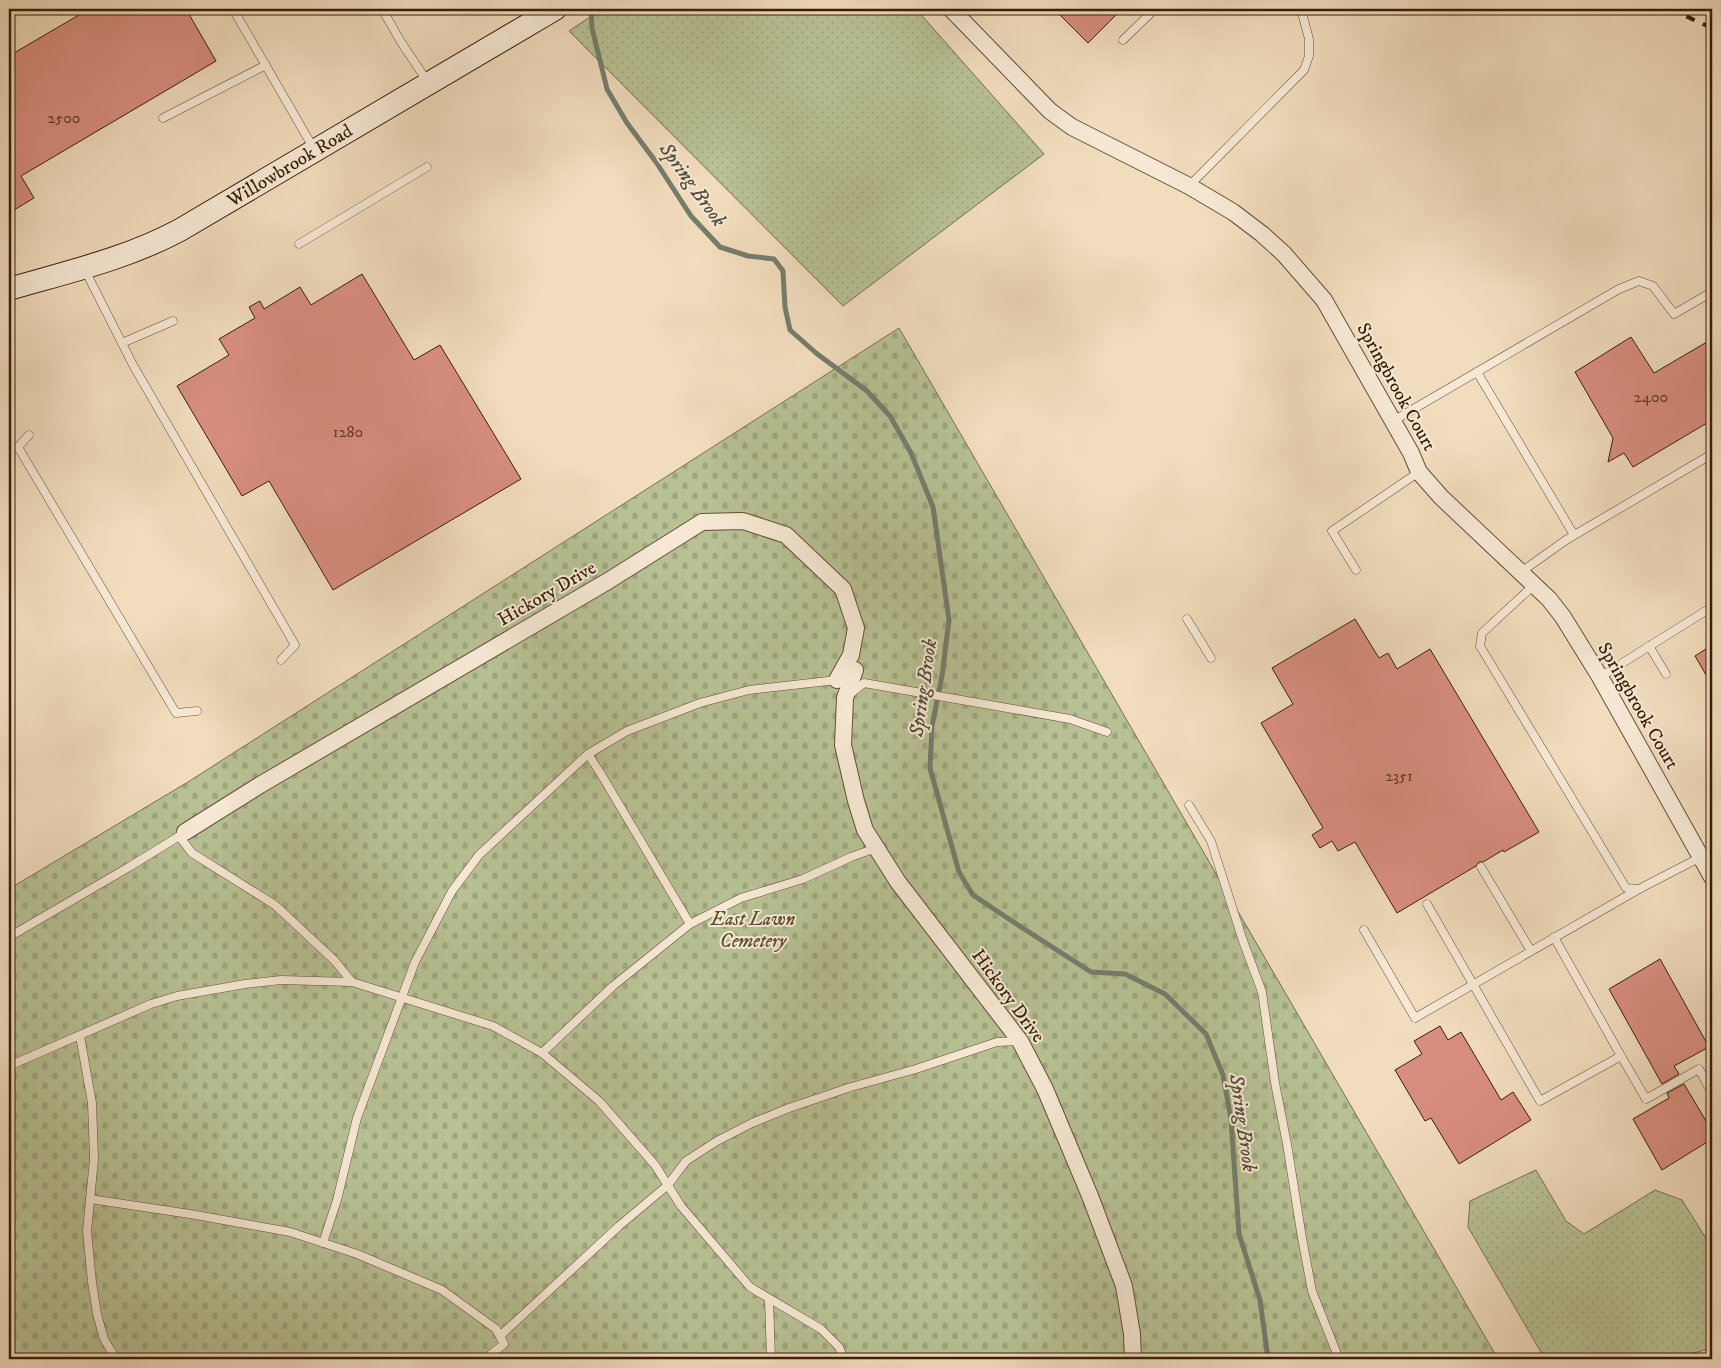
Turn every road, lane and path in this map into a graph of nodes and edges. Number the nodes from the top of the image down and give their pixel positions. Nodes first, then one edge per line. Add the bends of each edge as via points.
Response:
1 (233, 9) edge
2 (382, 9) edge
3 (951, 9) edge
4 (1155, 9) edge
5 (1301, 9) edge
6 (554, 10) edge
7 (1123, 40) dead end
8 (266, 65) junction
9 (429, 84) junction
10 (163, 118) dead end
11 (315, 150) junction
12 (427, 167) dead end
13 (1189, 186) junction
14 (299, 244) dead end
15 (84, 268) junction
16 (9, 289) edge
17 (1712, 292) edge
18 (173, 320) dead end
19 (122, 343) junction
20 (1478, 372) junction
21 (1393, 420) junction
22 (29, 435) dead end
23 (1712, 454) edge
24 (1419, 472) junction
25 (1574, 536) junction
26 (1356, 570) dead end
27 (1521, 572) junction
28 (1534, 585) junction
29 (1712, 607) edge
30 (1187, 619) dead end
31 (1649, 646) junction
32 (1211, 658) dead end
33 (281, 660) dead end
34 (855, 670) dead end
35 (1666, 674) dead end
36 (1600, 677) junction
37 (837, 680) joint
38 (845, 698) junction
39 (197, 711) dead end
40 (1107, 732) dead end
41 (588, 754) junction
42 (1189, 805) dead end
43 (182, 834) junction
44 (876, 848) junction
45 (1701, 857) junction
46 (1481, 867) dead end
47 (1712, 877) edge
48 (1639, 889) junction
49 (1427, 904) dead end
50 (690, 924) junction
51 (1364, 930) dead end
52 (9, 937) edge
53 (1554, 937) junction
54 (1531, 950) junction
55 (352, 982) junction
56 (1473, 984) junction
57 (402, 997) junction
58 (80, 1036) junction
59 (1020, 1041) junction
60 (542, 1053) junction
61 (1622, 1056) junction
62 (9, 1066) edge
63 (1712, 1093) edge
64 (668, 1185) junction
65 (90, 1199) junction
66 (323, 1243) junction
67 (769, 1299) junction
68 (500, 1336) junction
69 (113, 1358) edge
70 (484, 1359) edge
71 (771, 1359) edge
72 (844, 1359) edge
73 (1133, 1359) edge
74 (1339, 1359) edge

1 - 8 lane
2 - 9 lane
3 - 13 street, Springbrook Court via 1064,122
4 - 7 lane
5 - 13 lane via 1309,38 1309,56 1304,70
6 - 9 street, Willowbrook Road
8 - 10 lane
8 - 11 lane
9 - 11 street, Willowbrook Road
11 - 15 street, Willowbrook Road via 154,244
12 - 14 lane
13 - 21 street, Springbrook Court via 1262,234 1306,278 1324,300
15 - 16 street, Willowbrook Road
15 - 19 lane
17 - 20 lane via 1674,314 1654,286 1639,281 1619,289
18 - 19 lane
19 - 33 lane via 295,645
20 - 21 lane
20 - 25 lane
21 - 24 street, Springbrook Court
22 - 39 lane via 18,447 176,713
23 - 25 lane
24 - 26 lane via 1332,531
24 - 27 street, Springbrook Court
25 - 27 lane
27 - 28 street, Springbrook Court
28 - 36 street, Springbrook Court via 1563,617
28 - 48 lane via 1482,633 1480,646 1626,888
29 - 31 lane
30 - 32 lane
31 - 35 lane
31 - 36 lane
34 - 38 street, Hickory Drive
36 - 45 street, Springbrook Court
37 - 41 lane via 749,690 700,703 627,730
37 - 43 street, Hickory Drive via 852,655 856,628 843,589 786,535 743,521 702,522
38 - 40 lane via 864,682 1070,719
38 - 44 street, Hickory Drive via 844,745 860,816
41 - 50 lane
41 - 57 lane via 479,855 452,891 415,962
42 - 74 lane via 1210,841 1262,992 1312,1291
43 - 52 lane
43 - 55 lane via 192,852 275,904 335,961
44 - 50 lane via 803,878 741,898
44 - 59 street, Hickory Drive via 919,911
45 - 47 street, Springbrook Court
45 - 48 lane
46 - 54 lane
48 - 53 lane
49 - 56 lane
50 - 60 lane via 613,986
51 - 56 lane via 1415,1018
53 - 54 lane
53 - 61 lane
54 - 56 lane
55 - 57 lane
55 - 58 lane via 281,980 177,996
56 - 61 lane via 1540,1101
57 - 60 lane via 493,1026
57 - 66 lane via 357,1118
58 - 62 lane
58 - 65 lane via 92,1103 94,1159
59 - 64 lane via 997,1042 842,1090 752,1123 686,1161
59 - 73 street, Hickory Drive via 1045,1088 1124,1286
60 - 64 lane via 600,1101 656,1165
61 - 63 lane via 1646,1099 1699,1070
64 - 67 lane via 750,1287
64 - 68 lane
65 - 66 lane via 281,1230
65 - 69 lane via 87,1231 97,1314
66 - 68 lane via 442,1290 496,1329
67 - 71 lane
67 - 72 lane via 821,1328 839,1347
68 - 70 lane via 504,1344

